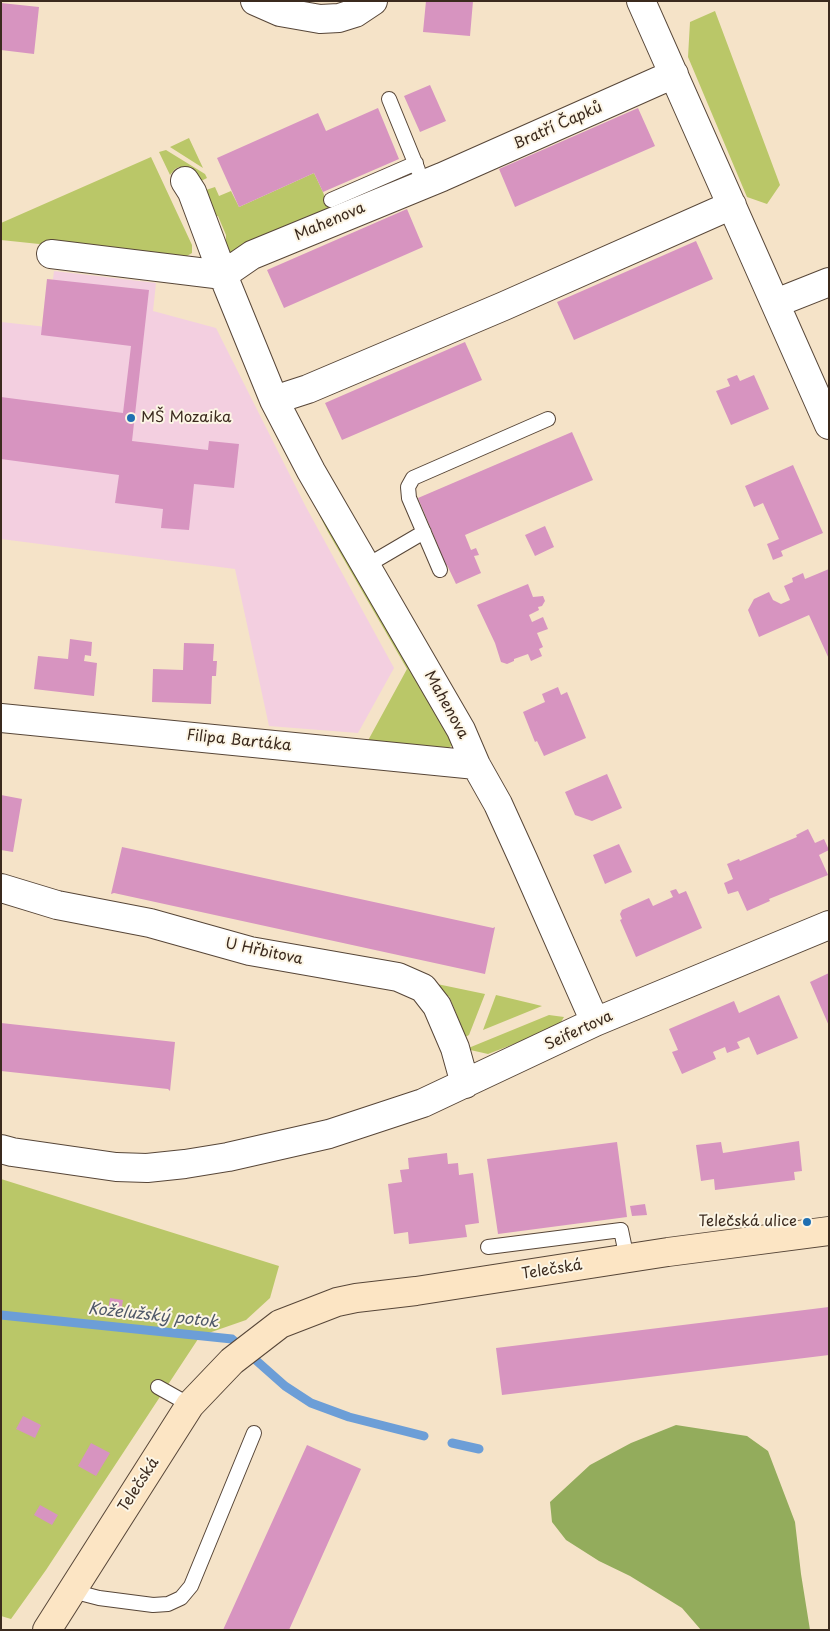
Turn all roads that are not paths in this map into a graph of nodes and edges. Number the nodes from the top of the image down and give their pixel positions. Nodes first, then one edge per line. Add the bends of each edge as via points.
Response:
1 (255, 1) edge
2 (373, 1) edge
3 (642, 1) edge
4 (674, 74) junction
5 (388, 99) dead end
6 (427, 174) junction
7 (185, 181) dead end
8 (331, 200) dead end
9 (732, 205) junction
10 (50, 254) dead end
11 (223, 276) junction
12 (829, 282) edge
13 (776, 303) junction
14 (274, 400) junction
15 (548, 419) dead end
16 (829, 425) edge
17 (424, 532) junction
18 (366, 566) junction
19 (440, 570) dead end
20 (1, 718) edge
21 (476, 765) junction
22 (1, 888) edge
23 (829, 925) edge
24 (595, 1022) junction
25 (465, 1084) junction
26 (1, 1149) edge
27 (829, 1231) edge
28 (488, 1246) dead end
29 (627, 1259) junction
30 (158, 1387) dead end
31 (190, 1405) junction
32 (254, 1433) dead end
33 (72, 1590) junction
34 (53, 1626) edge

1 - 2 street via 280,12 320,19 355,13
3 - 4 street
4 - 6 street, Bratří Čapků
4 - 9 street
5 - 6 lane
6 - 8 lane
6 - 11 street, Mahenova via 252,255
7 - 11 street, Mahenova
9 - 13 street
9 - 14 street via 504,306 308,389
10 - 11 street
11 - 14 street, Mahenova
12 - 13 street
13 - 16 street
14 - 18 street, Mahenova
15 - 17 lane via 413,478 408,487 409,498
17 - 18 lane
17 - 19 lane
18 - 21 street, Mahenova via 461,730
20 - 21 street, Filipa Bartáka
21 - 24 street, Mahenova via 520,851
22 - 25 street, U Hřbitova via 57,905 150,923 250,951 398,977 423,988 437,1006 455,1048
23 - 24 street, Seifertova
24 - 25 street, Seifertova
25 - 26 street, Seifertova via 424,1103 329,1134 228,1157 147,1168 116,1168
27 - 29 street, Telečská
28 - 29 lane via 621,1230
29 - 31 street, Telečská via 337,1302 280,1324 234,1359
30 - 31 lane
31 - 33 street, Telečská
32 - 33 lane via 191,1586 181,1598 168,1604 153,1605 99,1598
33 - 34 street, Telečská

